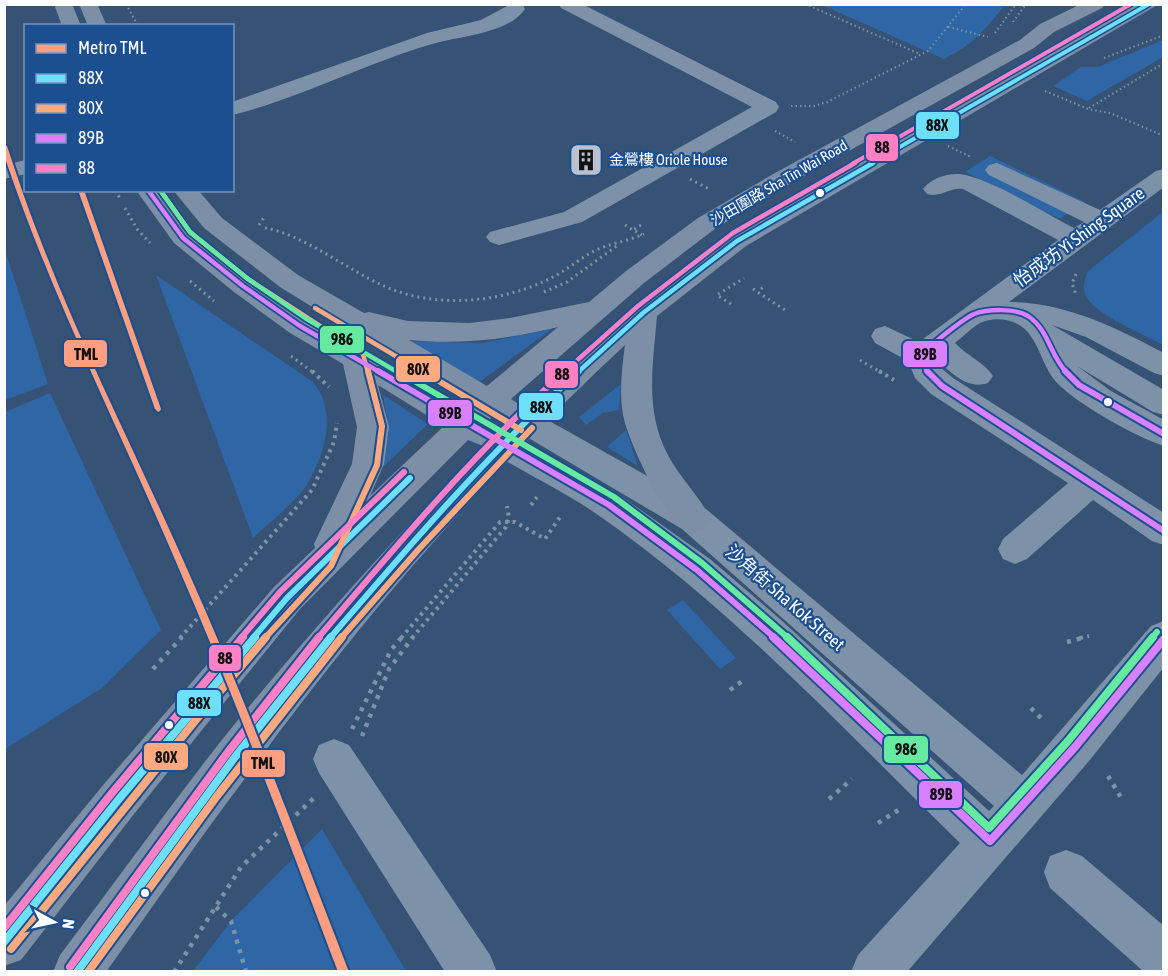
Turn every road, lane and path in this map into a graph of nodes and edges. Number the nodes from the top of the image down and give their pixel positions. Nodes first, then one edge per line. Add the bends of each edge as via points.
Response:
1 (63, 4) edge
2 (88, 4) edge
3 (126, 4) edge
4 (567, 4) edge
5 (805, 4) edge
6 (966, 4) edge
7 (1026, 4) edge
8 (1095, 5) edge
9 (522, 7) edge
10 (1143, 8) edge
11 (1164, 14) edge
12 (71, 24) edge
13 (97, 24) edge
14 (137, 24) edge
15 (1011, 24) dead end
16 (948, 27) junction
17 (1164, 35) edge
18 (991, 38) dead end
19 (921, 54) junction
20 (1101, 59) dead end
21 (1164, 63) edge
22 (1036, 87) dead end
23 (768, 106) junction
24 (234, 108) edge
25 (1088, 109) junction
26 (1164, 136) edge
27 (24, 167) edge
28 (998, 170) dead end
29 (4, 171) edge
30 (1164, 176) edge
31 (935, 189) dead end
32 (117, 192) edge
33 (149, 192) edge
34 (187, 192) edge
35 (1101, 220) junction
36 (625, 225) dead end
37 (641, 225) dead end
38 (264, 228) dead end
39 (633, 230) junction
40 (268, 234) dead end
41 (499, 237) dead end
42 (1075, 239) junction
43 (648, 240) dead end
44 (623, 242) dead end
45 (153, 246) dead end
46 (185, 277) dead end
47 (744, 278) dead end
48 (765, 285) dead end
49 (753, 289) dead end
50 (759, 292) junction
51 (540, 294) dead end
52 (731, 304) dead end
53 (220, 306) dead end
54 (333, 309) junction
55 (596, 309) junction
56 (788, 312) dead end
57 (643, 313) junction
58 (972, 315) junction
59 (1031, 320) junction
60 (885, 336) dead end
61 (930, 349) junction
62 (284, 351) dead end
63 (356, 359) junction
64 (860, 360) dead end
65 (1164, 366) edge
66 (978, 376) dead end
67 (894, 380) dead end
68 (1164, 384) edge
69 (334, 392) dead end
70 (489, 401) junction
71 (1164, 404) edge
72 (338, 417) dead end
73 (465, 423) junction
74 (514, 434) junction
75 (1164, 434) edge
76 (1092, 482) junction
77 (537, 496) dead end
78 (531, 505) dead end
79 (560, 517) dead end
80 (694, 519) junction
81 (1164, 531) edge
82 (1015, 549) dead end
83 (323, 561) junction
84 (1089, 636) dead end
85 (1164, 638) edge
86 (1067, 642) dead end
87 (153, 669) dead end
88 (745, 679) dead end
89 (730, 690) dead end
90 (1031, 708) dead end
91 (1043, 720) dead end
92 (334, 759) joint
93 (1108, 776) dead end
94 (852, 779) dead end
95 (829, 799) dead end
96 (1122, 799) dead end
97 (1023, 804) junction
98 (903, 807) dead end
99 (878, 823) dead end
100 (990, 841) junction
101 (1066, 872) dead end
102 (216, 907) dead end
103 (4, 944) edge
104 (1164, 958) edge
105 (878, 970) edge
106 (77, 972) edge
107 (246, 972) edge
108 (473, 972) edge

1 - 12 main road
2 - 13 main road
3 - 14 path
4 - 23 street
5 - 19 path
6 - 16 path
7 - 15 path
8 - 55 main road, 沙田圍路 Sha Tin Wai Road via 1047,28 1007,56 707,223
9 - 24 street via 507,16 434,37
10 - 11 main road
10 - 57 main road, 沙田圍路 Sha Tin Wai Road via 737,241
16 - 18 path
16 - 19 path via 935,45
17 - 20 path
19 - 23 path via 827,102 814,106
21 - 25 path
22 - 25 path
23 - 41 street via 573,217
25 - 26 path via 1110,113
27 - 29 street
28 - 35 street
30 - 35 street, 怡成坊 Yi Shing Square
31 - 42 street via 946,181 961,180
32 - 45 path via 137,229
33 - 63 main road, 沙角街 Sha Kok Street via 191,245 300,326
34 - 54 main road via 213,223
35 - 42 street, 怡成坊 Yi Shing Square
36 - 39 path
37 - 39 path
38 - 40 path
39 - 43 path
42 - 58 street, 怡成坊 Yi Shing Square
44 - 51 path via 567,282
46 - 53 path
47 - 52 path via 717,295
48 - 50 path
49 - 50 path
50 - 56 path
54 - 55 main road via 404,329 467,332 532,324
54 - 70 main road
55 - 70 main road, 沙田圍路 Sha Tin Wai Road
57 - 74 main road, 沙田圍路 Sha Tin Wai Road
57 - 80 main road via 638,410 648,446 666,483
58 - 59 street via 986,311
58 - 61 street, 怡成坊 Yi Shing Square
59 - 65 street via 1071,319
59 - 68 street
59 - 71 street
59 - 75 street via 1067,375
60 - 61 street
61 - 66 street
61 - 76 street via 923,366 929,376
62 - 69 path
63 - 73 main road, 沙角街 Sha Kok Street
63 - 83 main road via 373,427 368,464
64 - 67 path
70 - 73 main road, 沙田圍路 Sha Tin Wai Road
70 - 74 main road
72 - 87 path via 334,442 312,490
73 - 74 main road, 沙角街 Sha Kok Street
73 - 83 main road, 沙田圍路 Sha Tin Wai Road
74 - 80 street, 沙角街 Sha Kok Street
74 - 100 street, 沙角街 Sha Kok Street via 697,570
74 - 106 main road, 沙田圍路 Sha Tin Wai Road via 400,556 316,655 221,775
76 - 81 street
76 - 82 street
77 - 78 path
79 - 92 path via 545,538 515,522 500,522 391,650 347,741
80 - 97 street, 沙角街 Sha Kok Street
83 - 103 main road, 沙田圍路 Sha Tin Wai Road via 188,715
84 - 86 path
85 - 97 street
88 - 89 path
90 - 91 path
92 - 108 street
93 - 96 path
94 - 95 path
97 - 100 street
98 - 99 path
100 - 105 street
101 - 104 street
102 - 107 path via 231,921

